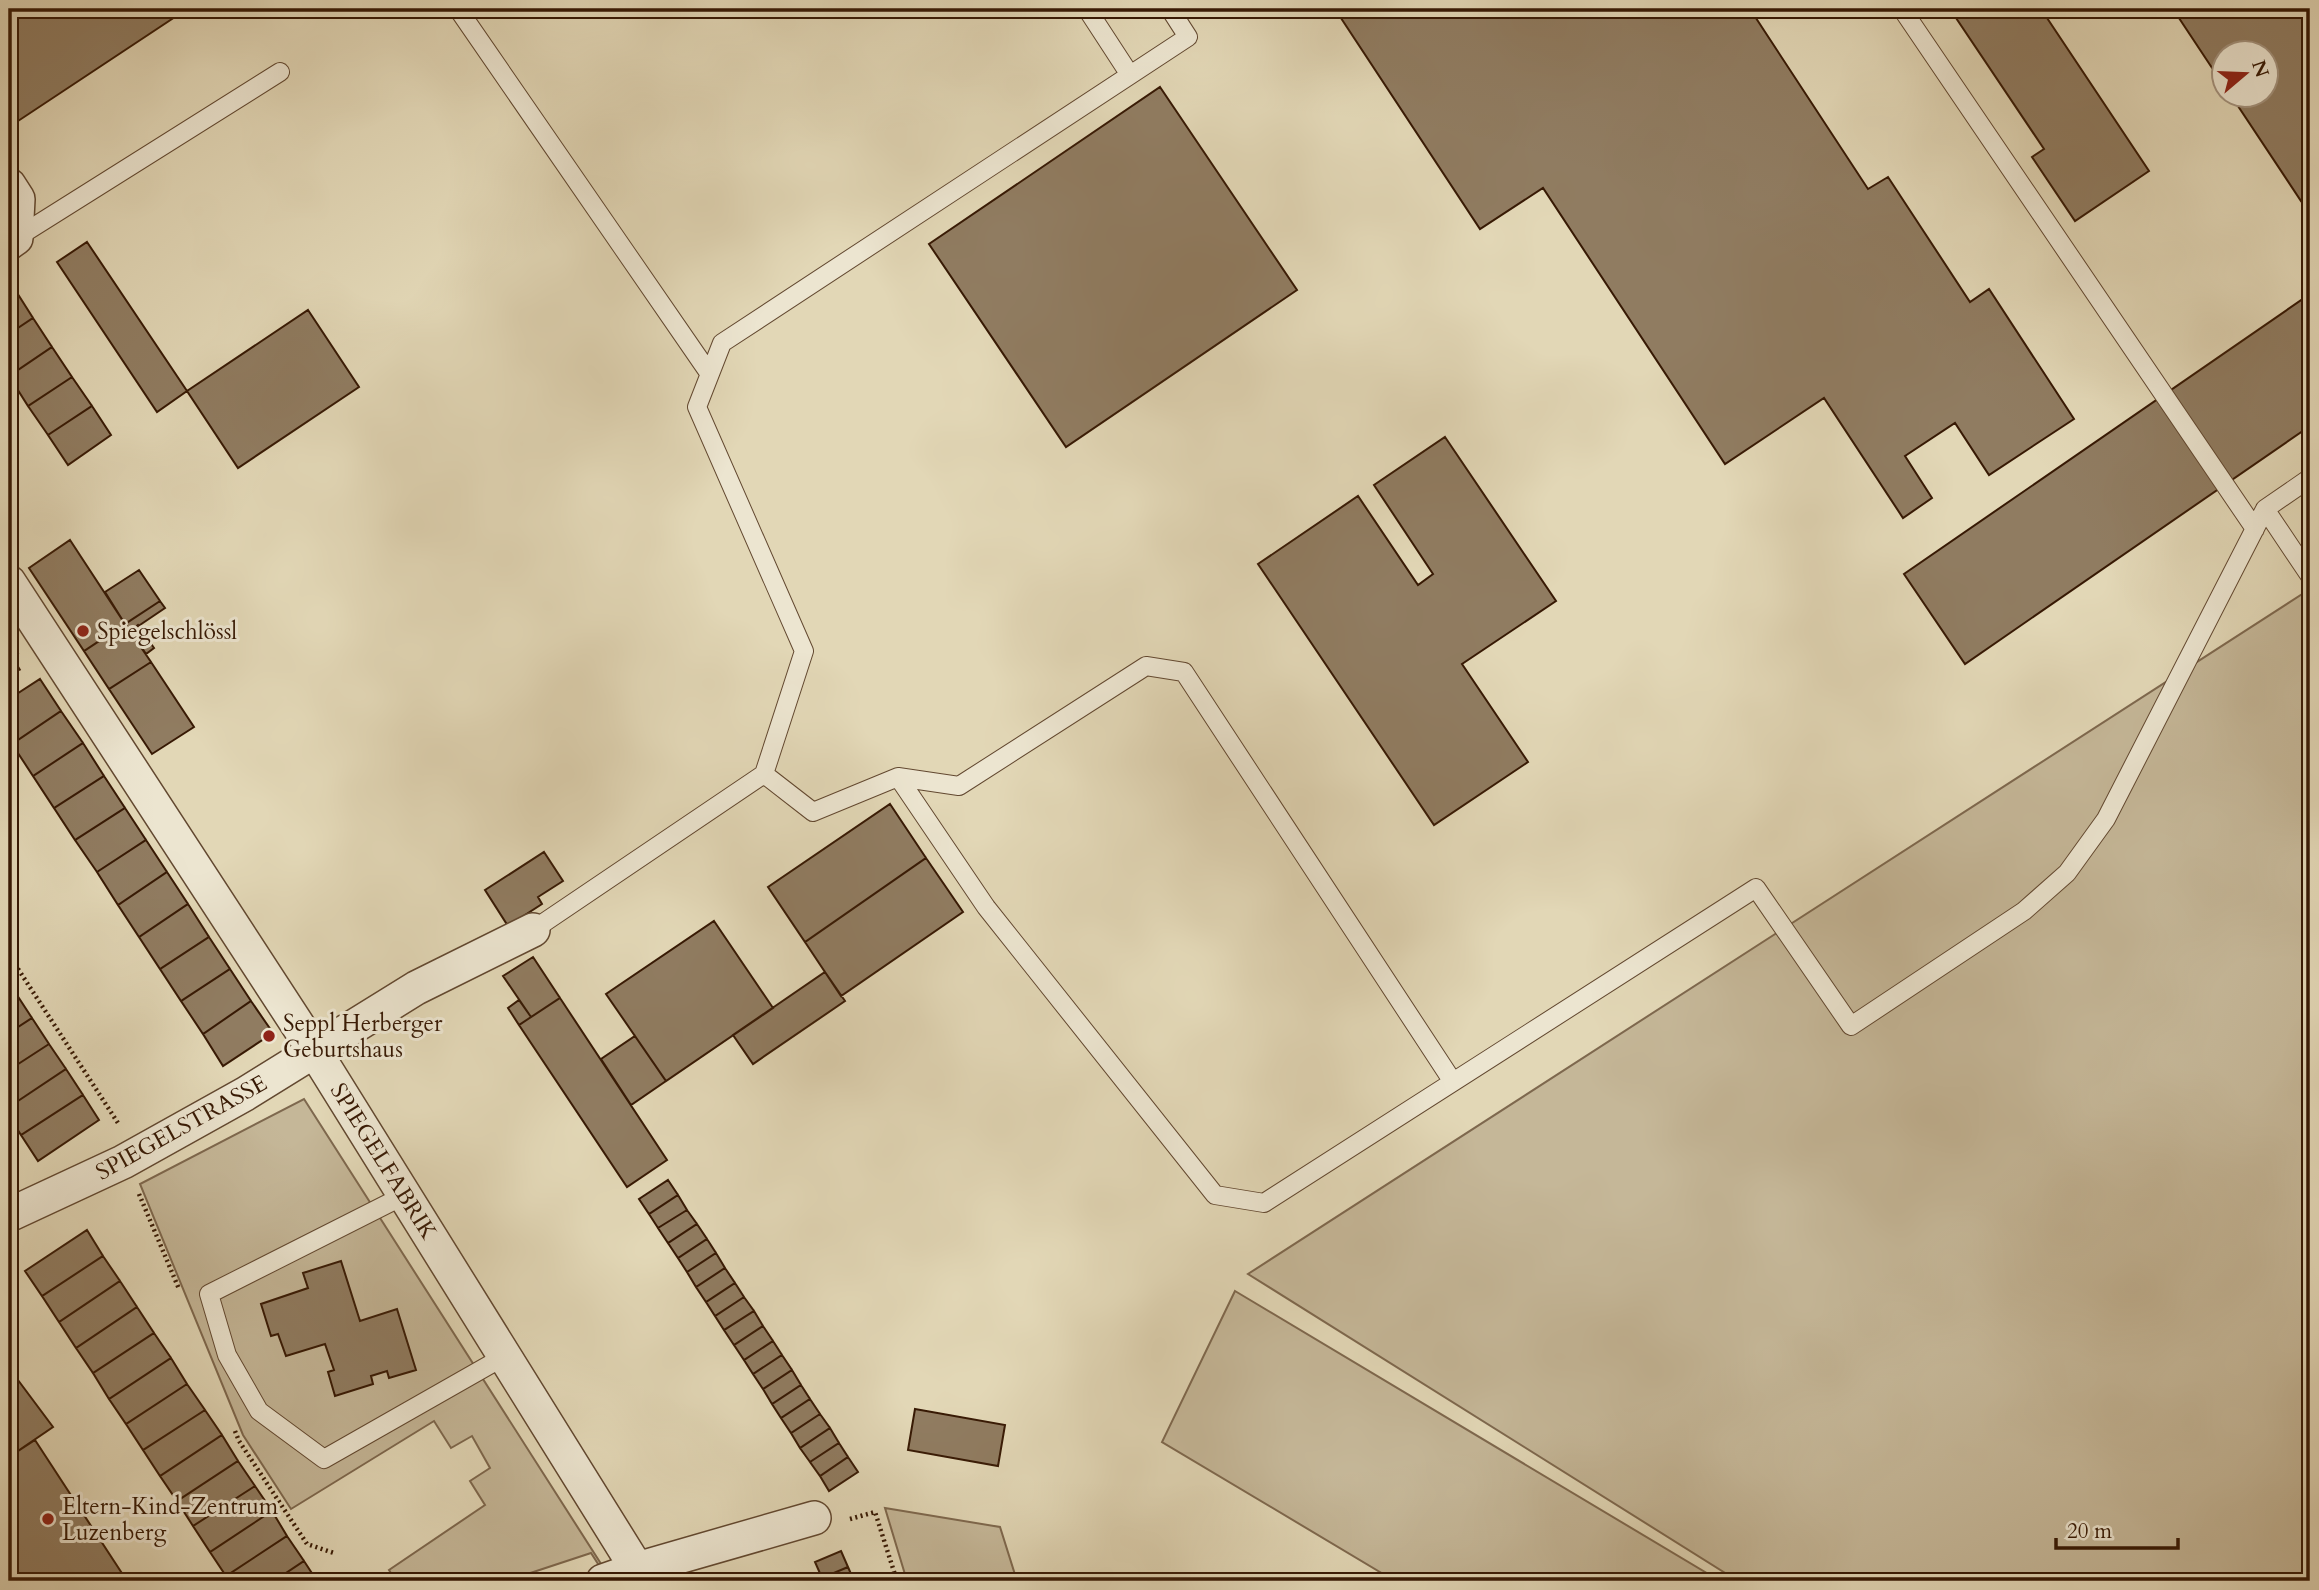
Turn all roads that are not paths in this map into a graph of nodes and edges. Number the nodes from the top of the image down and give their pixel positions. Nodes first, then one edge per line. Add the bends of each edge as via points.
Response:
1 (458, 9) edge
2 (1087, 9) edge
3 (1170, 9) edge
4 (1902, 9) edge
5 (281, 72) dead end
6 (1130, 75) junction
7 (9, 186) edge
8 (12, 241) edge
9 (709, 373) junction
10 (2310, 478) edge
11 (2265, 509) junction
12 (2255, 529) junction
13 (2310, 576) edge
14 (9, 582) edge
15 (764, 774) junction
16 (898, 777) junction
17 (533, 930) joint
18 (314, 1050) junction
19 (1453, 1082) junction
20 (405, 1195) junction
21 (9, 1215) edge
22 (505, 1356) junction
23 (814, 1518) road end
24 (637, 1569) junction
25 (603, 1581) edge

1 - 9 lane
2 - 6 lane
3 - 6 lane via 1188,37
4 - 12 lane
5 - 8 lane
6 - 9 lane via 722,343
7 - 8 street via 18,200
9 - 15 lane via 697,407 804,650
10 - 11 lane
11 - 12 lane
11 - 13 lane
12 - 19 lane via 2106,819 2067,873 2024,911 1851,1026 1755,888
14 - 18 street, SPIEGELFABRIK
15 - 16 lane via 813,812
15 - 17 lane
16 - 19 lane via 986,907 1215,1195 1264,1203
16 - 19 lane via 960,786 1146,666 1184,672
17 - 18 street, SPIEGELSTRASSE via 416,988
18 - 20 street, SPIEGELFABRIK
18 - 21 street, SPIEGELSTRASSE via 110,1169
20 - 22 street, SPIEGELFABRIK
20 - 22 lane via 209,1294 227,1355 259,1410 324,1459
22 - 24 street, SPIEGELFABRIK
23 - 24 street
24 - 25 street

